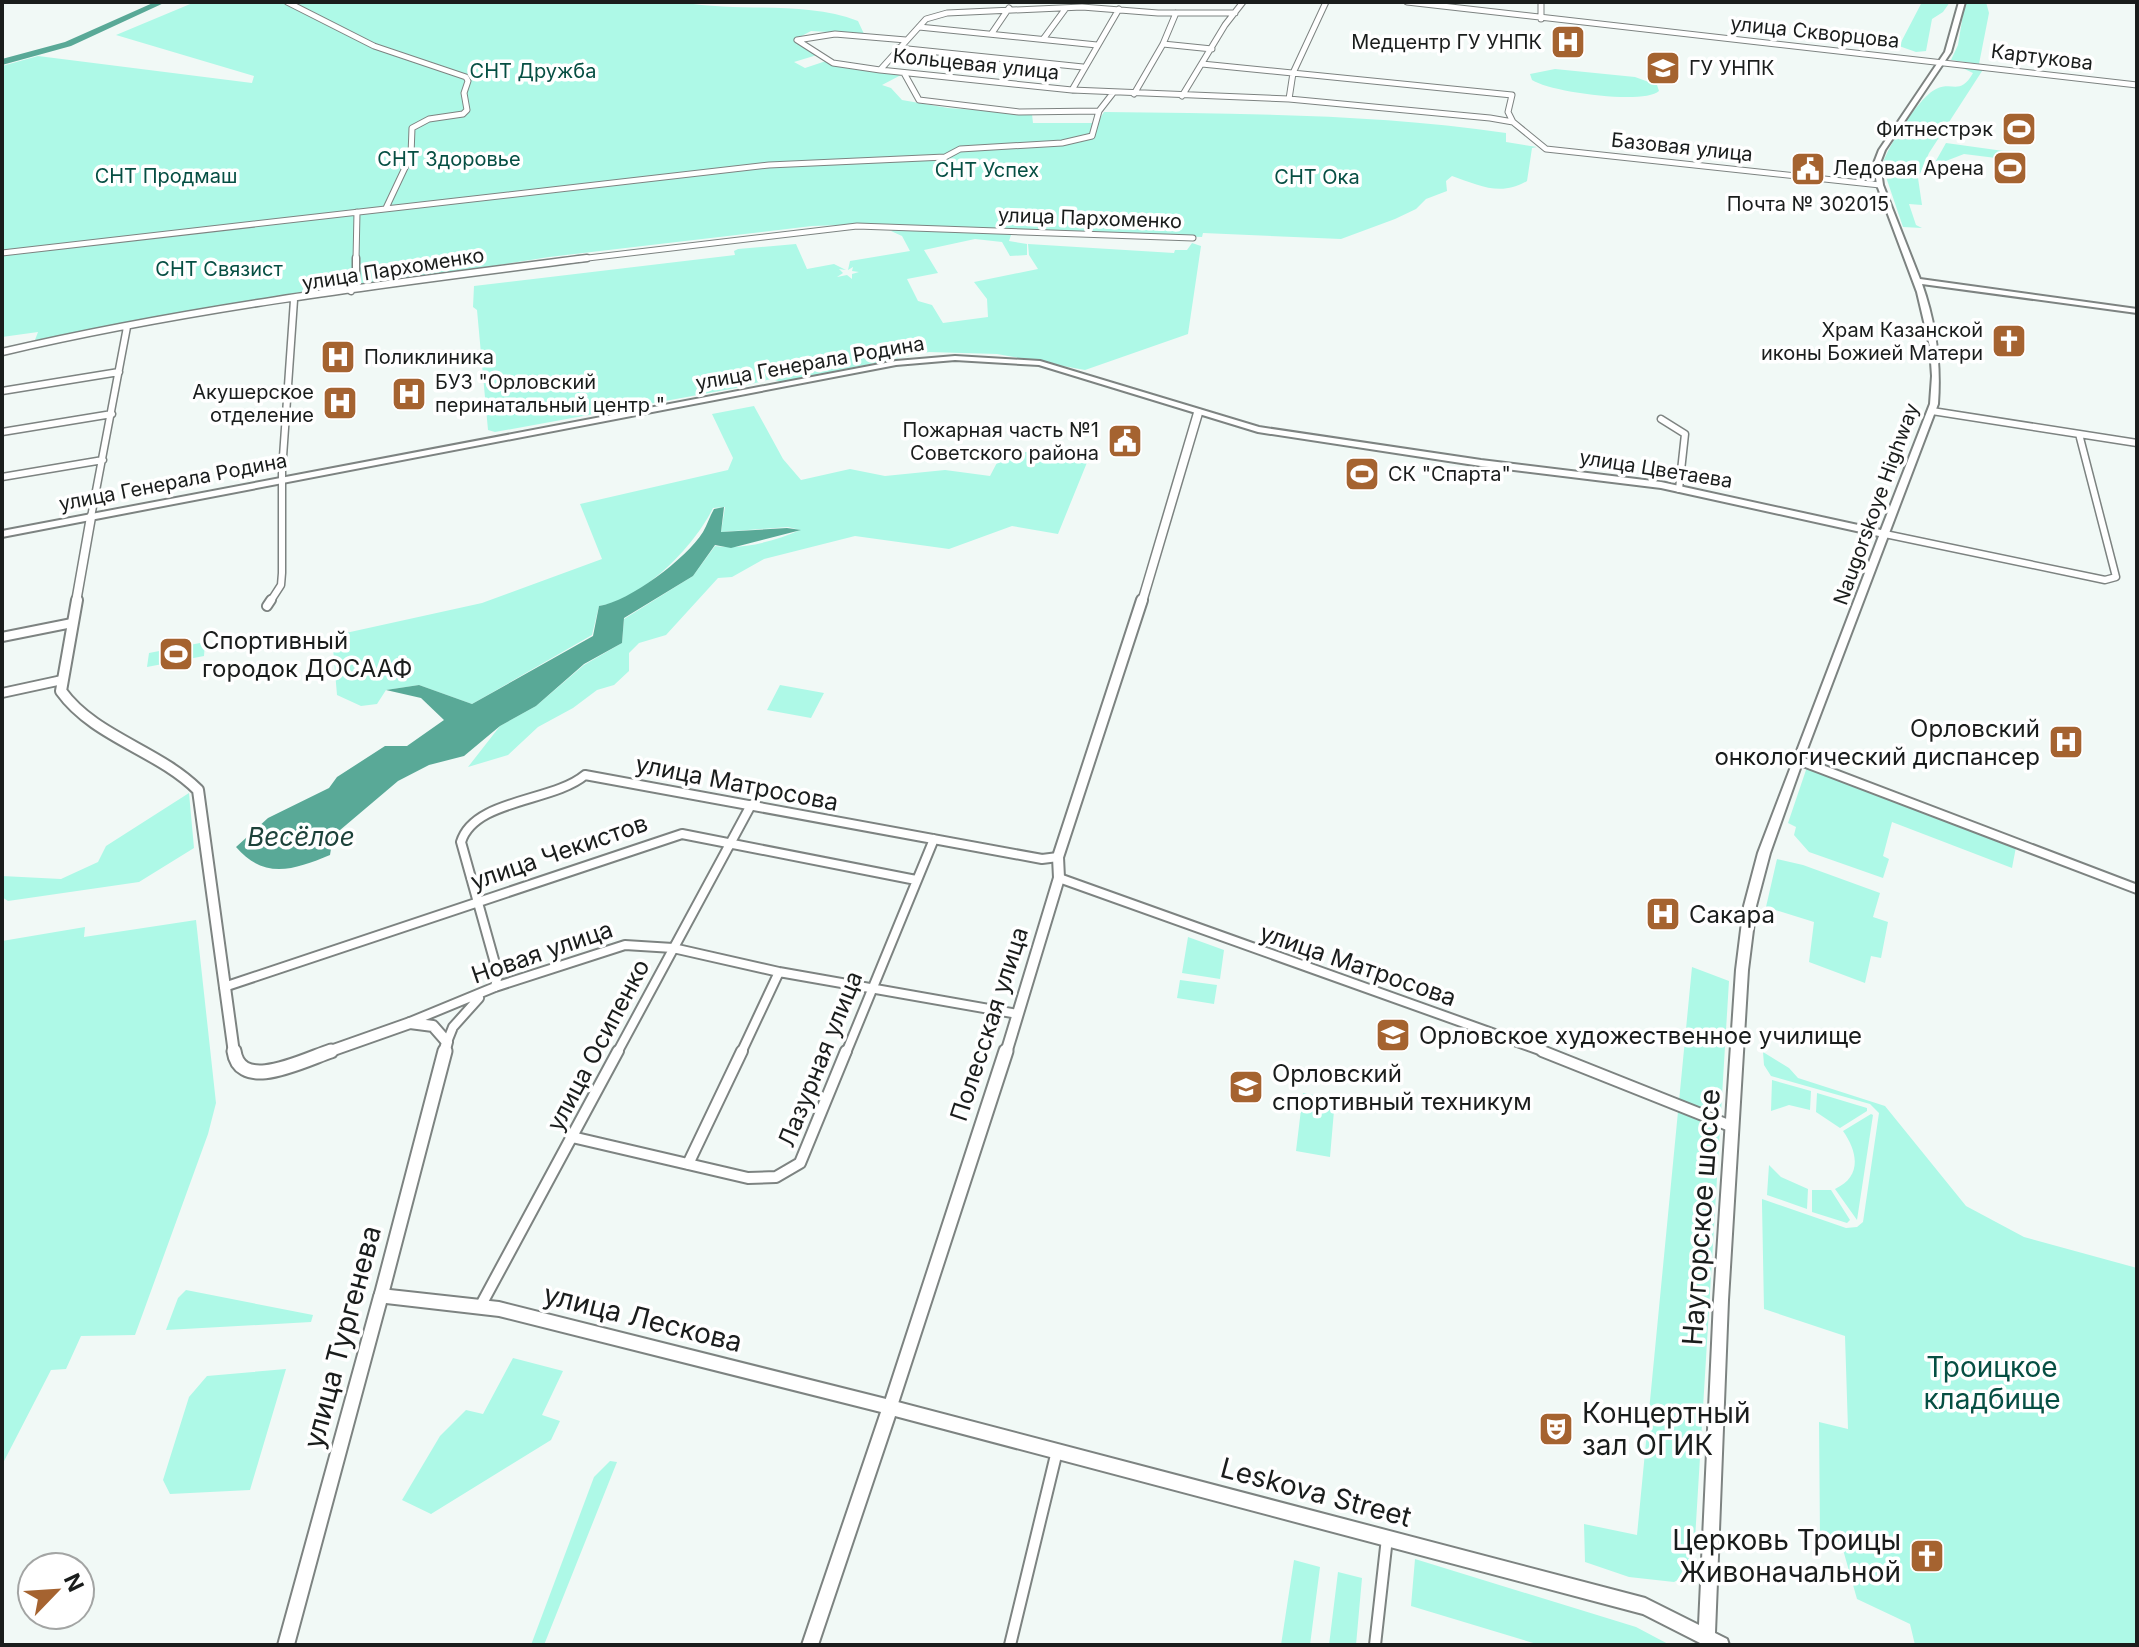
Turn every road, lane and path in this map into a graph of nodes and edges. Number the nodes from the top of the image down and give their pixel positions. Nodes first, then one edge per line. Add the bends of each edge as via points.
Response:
1 (287, 2) edge
2 (1243, 2) edge
3 (1326, 2) edge
4 (1407, 2) edge
5 (1475, 2) edge
6 (1541, 2) edge
7 (1962, 2) edge
8 (1009, 8) junction
9 (1066, 8) junction
10 (1119, 9) junction
11 (1475, 11) junction
12 (1176, 13) junction
13 (1235, 13) junction
14 (1541, 19) junction
15 (919, 27) junction
16 (992, 33) junction
17 (1044, 38) junction
18 (906, 40) junction
19 (1163, 44) junction
20 (1097, 45) junction
21 (898, 48) junction
22 (1212, 49) junction
23 (1943, 62) junction
24 (1202, 64) junction
25 (1083, 67) junction
26 (880, 70) junction
27 (904, 73) junction
28 (1293, 73) junction
29 (2137, 85) edge
30 (1072, 90) junction
31 (1113, 93) junction
32 (1134, 94) junction
33 (1182, 96) junction
34 (1289, 99) junction
35 (1099, 111) junction
36 (1513, 122) junction
37 (1880, 185) junction
38 (386, 208) junction
39 (357, 212) junction
40 (1193, 238) dead end
41 (2, 253) edge
42 (1916, 281) junction
43 (351, 291) junction
44 (294, 300) junction
45 (2137, 311) edge
46 (127, 327) junction
47 (2, 352) edge
48 (119, 372) junction
49 (2, 391) edge
50 (1932, 411) junction
51 (1198, 413) junction
52 (112, 414) junction
53 (1661, 419) dead end
54 (2, 432) edge
55 (2079, 434) junction
56 (2137, 443) edge
57 (103, 460) junction
58 (2, 477) edge
59 (282, 479) junction
60 (1679, 489) junction
61 (91, 517) junction
62 (2, 534) edge
63 (1885, 534) junction
64 (268, 603) dead end
65 (72, 623) junction
66 (2, 637) edge
67 (62, 680) junction
68 (2, 693) edge
69 (1798, 760) junction
70 (751, 805) junction
71 (934, 839) junction
72 (729, 845) junction
73 (1058, 857) junction
74 (1059, 878) junction
75 (916, 880) junction
76 (2137, 889) edge
77 (479, 900) junction
78 (673, 948) junction
79 (779, 972) junction
80 (224, 987) junction
81 (495, 987) junction
82 (871, 988) junction
83 (483, 994) junction
84 (1018, 1014) junction
85 (410, 1023) junction
86 (447, 1042) junction
87 (1733, 1127) junction
88 (572, 1137) junction
89 (688, 1164) junction
90 (381, 1296) junction
91 (481, 1305) junction
92 (890, 1407) junction
93 (1057, 1451) junction
94 (1387, 1538) junction
95 (1714, 1641) edge
96 (286, 1645) edge
97 (810, 1645) edge
98 (1010, 1645) edge
99 (1375, 1645) edge

1 - 38 street via 379,50 468,81 463,114 429,119 412,128 411,155
2 - 13 street
3 - 28 street
4 - 11 street, улица Скворцова
5 - 11 street
6 - 14 street
7 - 23 main road
8 - 9 street, Кольцевая улица
8 - 15 street, Кольцевая улица via 942,14
8 - 16 street
9 - 10 street, Кольцевая улица
9 - 17 street
10 - 12 street, Кольцевая улица
10 - 20 street
11 - 14 street, улица Скворцова
12 - 13 street, Кольцевая улица
12 - 19 street
13 - 22 street
14 - 23 street, улица Скворцова
15 - 16 street
15 - 18 street, Кольцевая улица
16 - 17 street
17 - 20 street
18 - 21 street, Кольцевая улица
18 - 26 street via 830,33 797,40 833,63
19 - 22 street
19 - 32 street
20 - 25 street
21 - 25 street
21 - 26 street, Кольцевая улица
22 - 24 street
23 - 29 street, Картукова
23 - 37 main road via 1879,156
24 - 28 street
24 - 33 street
25 - 30 street
26 - 27 street, Кольцевая улица
27 - 30 street, Кольцевая улица
27 - 35 street via 919,100 1019,112
28 - 34 street
28 - 36 street via 1512,95 1508,112
30 - 31 street, Кольцевая улица
31 - 32 street, Кольцевая улица
31 - 35 street
32 - 33 street, Кольцевая улица
33 - 34 street, Кольцевая улица
34 - 36 street, Базовая улица
35 - 38 street via 1092,136 1062,143 960,149 945,157 769,165
36 - 37 street, Базовая улица via 1546,149
37 - 42 main road, Naugorskoye Highway
38 - 39 street
39 - 41 street
39 - 43 street via 356,280
40 - 43 street, улица Пархоменко via 857,226 552,261
42 - 45 main road
42 - 50 main road, Naugorskoye Highway via 1935,340
43 - 44 street, улица Пархоменко
44 - 46 street, улица Пархоменко
44 - 59 street
46 - 47 street, улица Пархоменко
46 - 48 street
48 - 49 street
48 - 52 street
50 - 55 street
50 - 63 main road, Naugorskoye Highway
51 - 59 main road, улица Генерала Родина via 1040,363 932,359
51 - 60 main road, улица Цветаева via 1292,434
51 - 73 street, Полесская улица
52 - 54 street
52 - 57 street
53 - 60 street via 1684,432
55 - 56 street
55 - 63 street, улица Цветаева via 2117,574 2105,580
57 - 58 street
57 - 61 street
59 - 61 main road, улица Генерала Родина
59 - 64 street via 281,585
60 - 63 main road, улица Цветаева
61 - 62 main road, улица Генерала Родина
61 - 65 street
63 - 69 main road, Naugorskoye Highway
65 - 66 street
65 - 67 street
67 - 68 street
67 - 80 street via 64,699 198,790
69 - 76 street
69 - 87 main road, Наугорское шоссе via 1750,906
70 - 71 street, улица Матросова
70 - 72 street, улица Осипенко
70 - 77 street, улица Матросова via 585,775 572,786 485,814 467,827 461,842
71 - 73 street, улица Матросова via 1042,859
71 - 75 street, Лазурная улица
72 - 75 street, улица Чекистов
72 - 77 street, улица Чекистов via 682,834 663,838
72 - 78 street, улица Осипенко
73 - 74 street, Полесская улица
74 - 84 street, Полесская улица
74 - 87 street, улица Матросова via 1554,1055
75 - 82 street, Лазурная улица
77 - 80 street, улица Чекистов
77 - 81 street via 498,974
78 - 79 street, Новая улица
78 - 81 street, Новая улица via 625,945
78 - 88 street, улица Осипенко
79 - 82 street, Новая улица
79 - 89 street
80 - 85 street, Новая улица via 235,1061 246,1071 268,1073
81 - 83 street, Новая улица
82 - 84 street, Новая улица
82 - 89 street, Лазурная улица via 800,1163 788,1174 761,1180
83 - 85 street, Новая улица
83 - 86 street via 453,1027
84 - 92 street, Полесская улица
85 - 86 street via 433,1026
86 - 90 street, улица Тургенева
87 - 95 main road, Наугорское шоссе via 1717,1380
88 - 89 street, Лазурная улица
88 - 91 street, улица Осипенко
90 - 91 main road, улица Лескова
90 - 96 main road, улица Тургенева
91 - 92 main road, улица Лескова
92 - 93 main road, Leskova Street
92 - 97 main road, Полесская улица
93 - 94 main road, Leskova Street
93 - 98 street
94 - 95 main road, Leskova Street via 1645,1606
94 - 99 street

